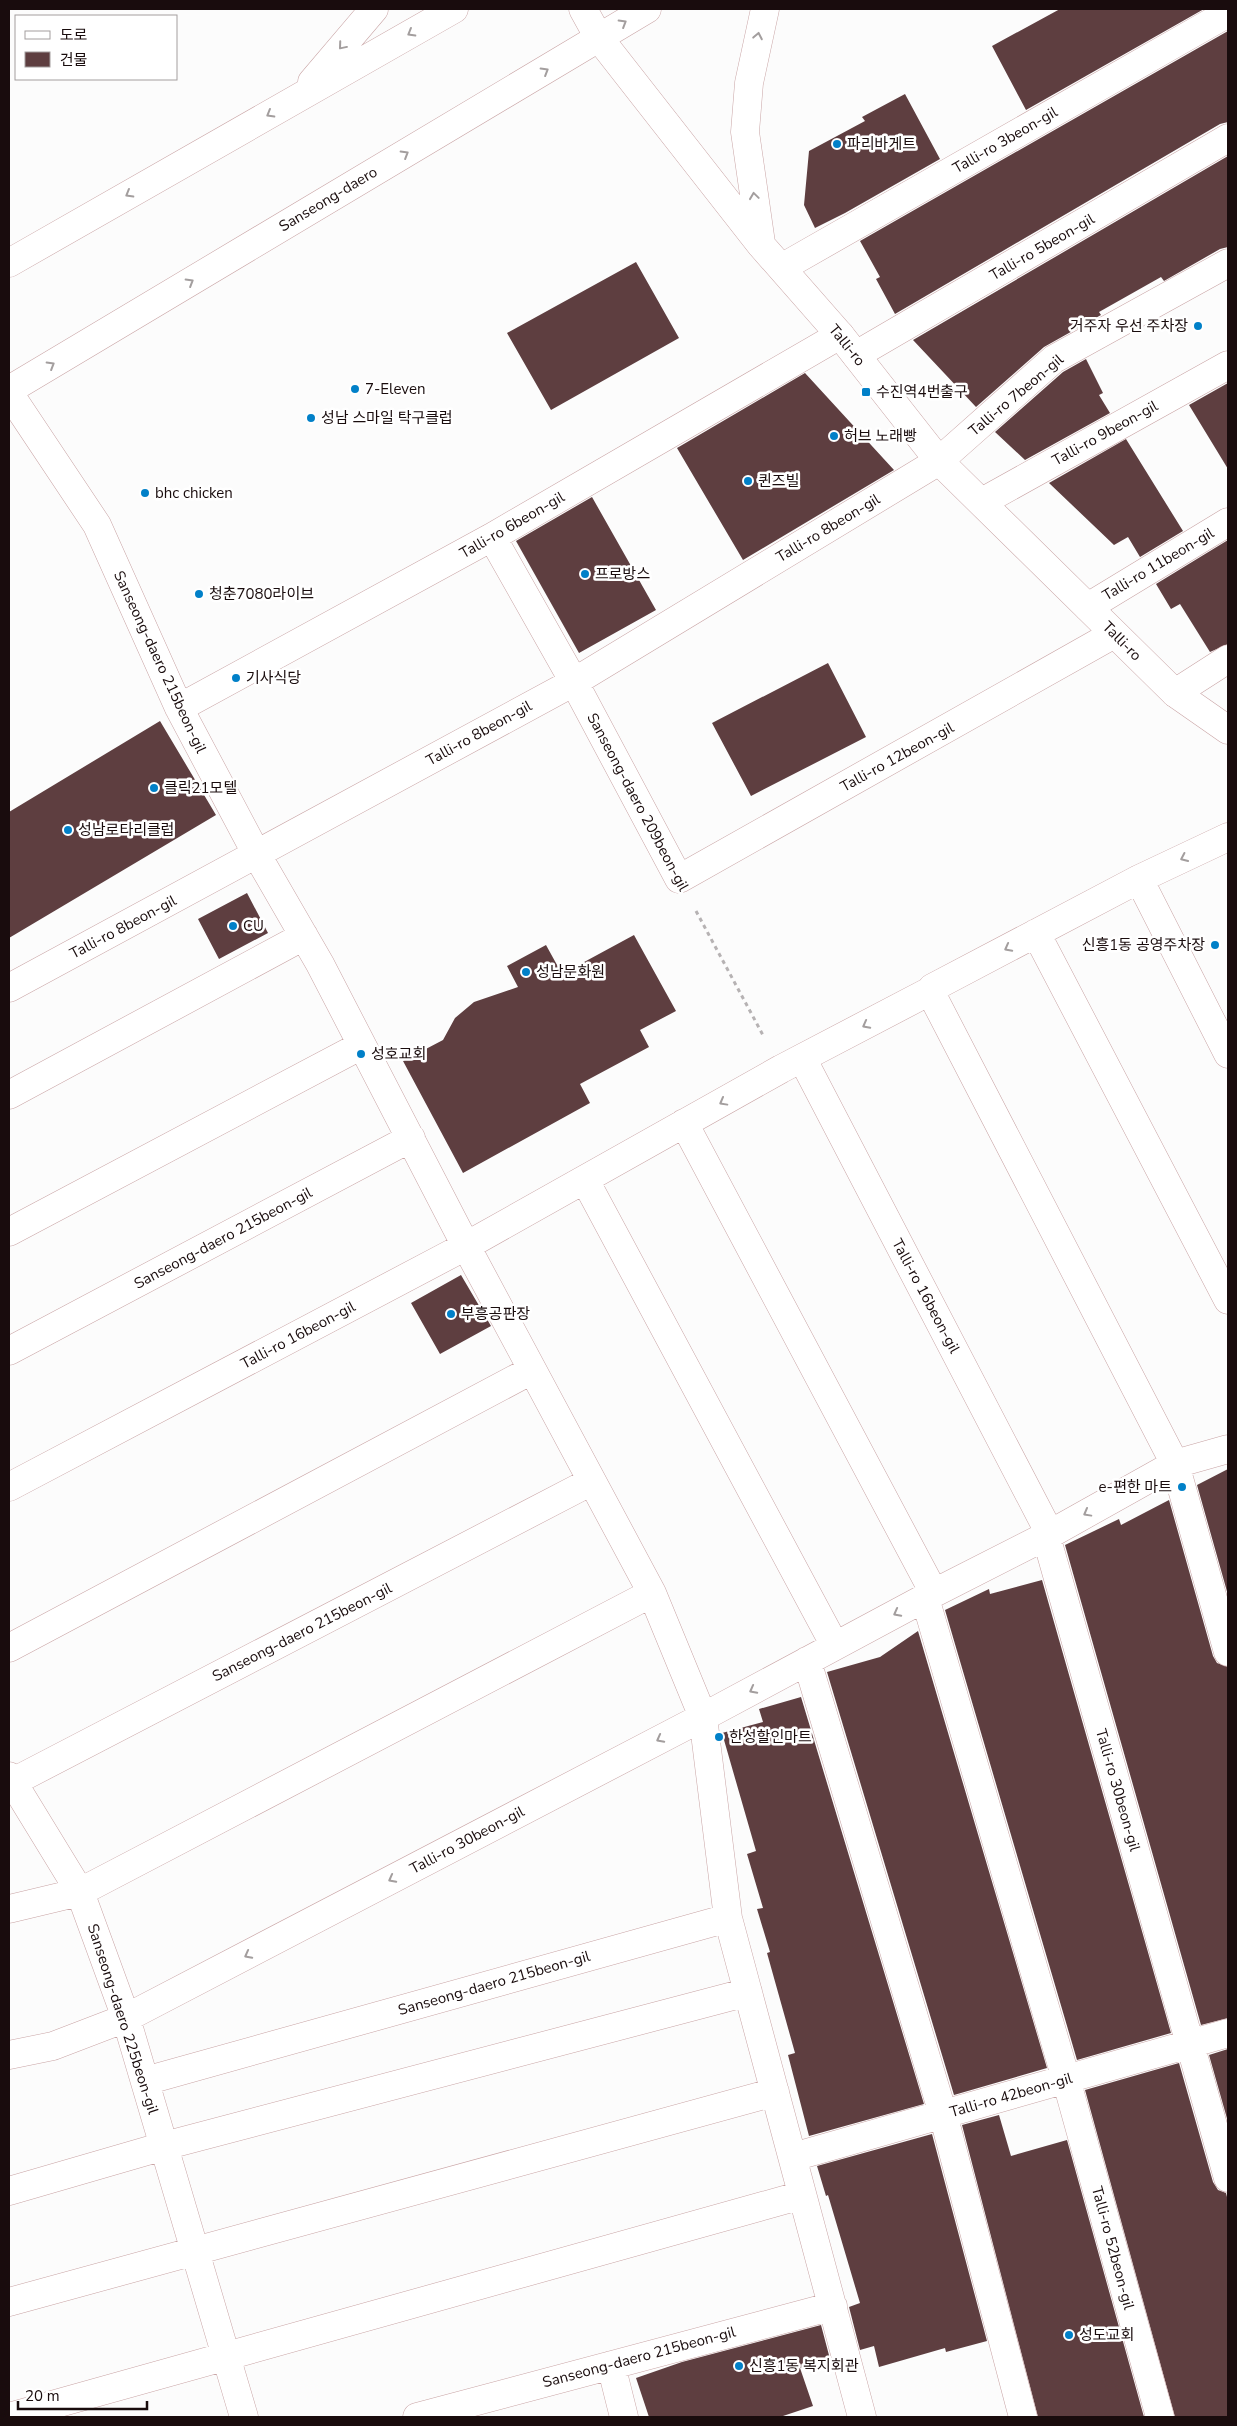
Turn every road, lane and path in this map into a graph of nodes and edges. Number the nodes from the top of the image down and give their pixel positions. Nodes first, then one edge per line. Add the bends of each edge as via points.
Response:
1 (374, 9) edge
2 (454, 9) edge
3 (583, 9) edge
4 (648, 9) edge
5 (765, 9) edge
6 (1228, 13) edge
7 (599, 38) junction
8 (299, 98) junction
9 (1228, 138) edge
10 (761, 245) junction
11 (9, 263) edge
12 (1228, 263) edge
13 (783, 268) junction
14 (848, 345) junction
15 (1228, 365) edge
16 (9, 391) edge
17 (939, 461) junction
18 (982, 502) junction
19 (1228, 522) edge
20 (492, 537) junction
21 (1088, 607) junction
22 (1114, 634) junction
23 (1228, 659) edge
24 (574, 682) junction
25 (1174, 693) junction
26 (179, 708) junction
27 (1228, 730) edge
28 (1228, 837) edge
29 (257, 855) junction
30 (1139, 879) junction
31 (679, 880) junction
32 (1036, 933) junction
33 (304, 936) junction
34 (9, 988) edge
35 (930, 991) junction
36 (362, 1045) junction
37 (1228, 1054) edge
38 (792, 1063) junction
39 (9, 1095) edge
40 (684, 1123) junction
41 (410, 1138) junction
42 (585, 1180) junction
43 (9, 1232) edge
44 (466, 1246) junction
45 (1228, 1300) edge
46 (9, 1352) edge
47 (532, 1370) junction
48 (1228, 1449) edge
49 (1175, 1464) junction
50 (592, 1481) junction
51 (9, 1487) edge
52 (1048, 1535) junction
53 (652, 1593) junction
54 (929, 1596) junction
55 (835, 1646) junction
56 (9, 1648) edge
57 (1228, 1652) edge
58 (807, 1661) junction
59 (703, 1717) junction
60 (10, 1781) edge
61 (80, 1892) junction
62 (9, 1909) edge
63 (728, 1918) junction
64 (748, 1992) junction
65 (126, 2018) junction
66 (1228, 2033) edge
67 (1190, 2044) junction
68 (9, 2055) edge
69 (1066, 2079) junction
70 (145, 2081) junction
71 (775, 2092) junction
72 (943, 2114) junction
73 (164, 2146) junction
74 (793, 2157) junction
75 (1228, 2178) edge
76 (9, 2191) edge
77 (802, 2195) junction
78 (196, 2251) junction
79 (9, 2302) edge
80 (833, 2306) junction
81 (226, 2355) junction
82 (611, 2365) junction
83 (9, 2417) edge
84 (244, 2417) edge
85 (417, 2417) edge
86 (624, 2417) edge
87 (862, 2417) edge
88 (1023, 2417) edge
89 (1160, 2417) edge

1 -> 8 street
2 -> 8 street
3 - 7 street, Talli-ro
7 -> 4 street, Sanseong-daero
10 -> 5 street via 745,132 749,83
6 - 13 street, Talli-ro 3beon-gil
7 - 10 street, Talli-ro
16 -> 7 street, Sanseong-daero
8 -> 11 street
9 - 14 street, Talli-ro 5beon-gil
10 - 13 street, Talli-ro
12 - 17 street, Talli-ro 7beon-gil via 1054,359
13 - 14 street, Talli-ro
14 - 17 street, Talli-ro
14 - 20 street, Talli-ro 6beon-gil
15 - 18 street, Talli-ro 9beon-gil
16 - 26 street, Sanseong-daero 215beon-gil via 96,525
17 - 18 street, Talli-ro
17 - 24 street, Talli-ro 8beon-gil
18 - 21 street, Talli-ro
19 - 21 street, Talli-ro 11beon-gil
20 - 24 street, Sanseong-daero 209beon-gil
20 - 26 street, Talli-ro 6beon-gil
21 - 22 street, Talli-ro
22 - 25 street, Talli-ro
22 - 31 street, Talli-ro 12beon-gil
23 - 25 street
24 - 29 street, Talli-ro 8beon-gil
24 - 31 street, Sanseong-daero 209beon-gil
25 - 27 street, Talli-ro
26 - 29 street, Sanseong-daero 215beon-gil
28 -> 30 street, Talli-ro 16beon-gil
29 - 33 street, Sanseong-daero 215beon-gil
29 - 34 street, Talli-ro 8beon-gil
30 - 32 street, Talli-ro 16beon-gil
30 - 37 street
31 - 38 path, Sanseong-daero 209beon-gil
32 -> 35 street, Talli-ro 16beon-gil
32 - 45 street
33 - 36 street, Sanseong-daero 215beon-gil
33 - 39 street
35 -> 38 street, Talli-ro 16beon-gil
35 - 49 street
36 - 41 street, Sanseong-daero 215beon-gil
36 - 43 street
38 -> 40 street, Talli-ro 16beon-gil
38 - 52 street, Talli-ro 16beon-gil
40 - 42 street, Talli-ro 16beon-gil
40 - 54 street
41 - 44 street, Sanseong-daero 215beon-gil
41 - 46 street, Sanseong-daero 215beon-gil
42 - 44 street, Talli-ro 16beon-gil
42 - 55 street
44 - 47 street, Sanseong-daero 215beon-gil
44 - 51 street, Talli-ro 16beon-gil
47 - 50 street, Sanseong-daero 215beon-gil
47 - 56 street
48 - 49 street, Talli-ro 30beon-gil
49 -> 52 street, Talli-ro 30beon-gil
49 - 57 street
50 - 53 street, Sanseong-daero 215beon-gil
50 - 60 street, Sanseong-daero 215beon-gil
52 - 54 street, Talli-ro 30beon-gil
52 - 67 street, Talli-ro 30beon-gil
53 - 59 street, Sanseong-daero 215beon-gil
53 - 61 street
54 -> 55 street, Talli-ro 30beon-gil
54 - 69 street
55 - 58 street, Talli-ro 30beon-gil
58 -> 59 street, Talli-ro 30beon-gil
58 - 72 street
59 - 63 street, Sanseong-daero 215beon-gil
59 -> 65 street, Talli-ro 30beon-gil
60 - 61 street, Sanseong-daero 225beon-gil
61 - 62 street
61 - 65 street, Sanseong-daero 225beon-gil
63 - 64 street, Sanseong-daero 215beon-gil
63 - 70 street, Sanseong-daero 215beon-gil
64 - 71 street, Sanseong-daero 215beon-gil
64 - 73 street
65 - 68 street, Talli-ro 30beon-gil via 53,2046
65 - 70 street, Sanseong-daero 225beon-gil
66 - 67 street, Talli-ro 42beon-gil
67 - 69 street, Talli-ro 42beon-gil
67 - 75 street
69 - 72 street, Talli-ro 42beon-gil
69 - 89 street, Talli-ro 52beon-gil
70 - 73 street, Sanseong-daero 225beon-gil
71 - 74 street, Sanseong-daero 215beon-gil
71 - 78 street
72 - 74 street, Talli-ro 42beon-gil
72 - 88 street
73 - 76 street
73 - 78 street, Sanseong-daero 225beon-gil
74 - 77 street, Sanseong-daero 215beon-gil
77 - 80 street, Sanseong-daero 215beon-gil
77 - 81 street
78 - 79 street
78 - 81 street, Sanseong-daero 225beon-gil
80 - 82 street, Sanseong-daero 215beon-gil
80 - 87 street, Sanseong-daero 215beon-gil
81 - 83 street
81 - 84 street, Sanseong-daero 225beon-gil
82 - 85 street, Sanseong-daero 215beon-gil
82 - 86 street

